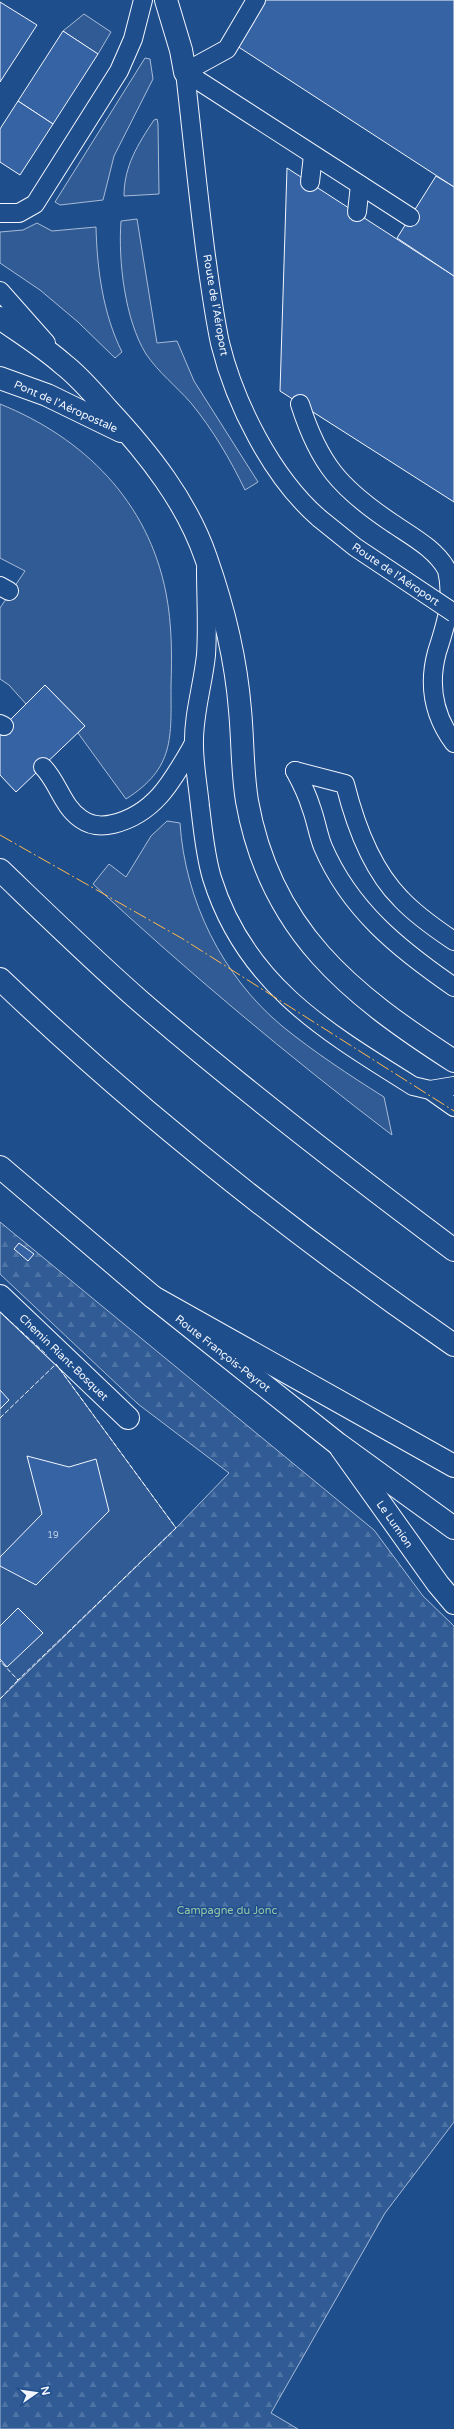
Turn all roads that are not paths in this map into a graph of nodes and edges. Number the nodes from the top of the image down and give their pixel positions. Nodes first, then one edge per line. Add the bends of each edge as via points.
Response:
1 (144, 0) edge
2 (166, 0) edge
3 (256, 0) edge
4 (184, 72) junction
5 (313, 155) junction
6 (310, 182) dead end
7 (360, 185) junction
8 (357, 212) dead end
9 (0, 213) edge
10 (410, 217) dead end
11 (0, 291) edge
12 (0, 318) edge
13 (63, 364) junction
14 (0, 378) edge
15 (300, 404) dead end
16 (131, 436) junction
17 (206, 556) junction
18 (454, 613) edge
19 (454, 744) edge
20 (194, 745) junction
21 (43, 767) dead end
22 (0, 870) edge
23 (454, 941) edge
24 (0, 979) edge
25 (454, 987) edge
26 (454, 1061) edge
27 (454, 1086) edge
28 (430, 1090) junction
29 (454, 1107) edge
30 (0, 1167) edge
31 (454, 1250) edge
32 (0, 1296) edge
33 (152, 1297) junction
34 (454, 1345) edge
35 (128, 1418) dead end
36 (338, 1444) junction
37 (454, 1466) edge
38 (454, 1528) edge
39 (454, 1603) edge

1 - 9 lane via 134,39 119,71 35,204 19,213
2 - 4 main road, Route de l'Aéroport via 181,50
3 - 4 lane via 227,49
4 - 5 lane
4 - 18 lane, Route de l'Aéroport, bridge via 211,293 220,343 227,366 257,435 293,491 320,518 355,547
5 - 6 lane
5 - 7 lane
7 - 8 lane
7 - 10 lane
11 - 13 lane
12 - 13 main road
13 - 16 main road
14 - 16 main road, Pont de l'Aéropostale via 47,395
15 - 19 lane via 310,435 324,462 335,476 384,517 430,548 446,570 452,587 454,606 438,650 432,681 439,720
16 - 17 main road via 156,465 182,506
17 - 20 lane via 206,654
17 - 26 main road via 226,630 240,708 242,763 247,802 255,836 276,889 300,931 318,955 356,992 406,1030
20 - 21 lane via 155,803 138,814 105,826 92,825 80,818 68,806 51,775
20 - 28 lane via 203,834 212,879 240,939 255,964 279,991 309,1018 413,1086
22 - 31 main road via 140,1002 220,1069
23 - 25 lane via 411,908 391,887 364,840 345,784 295,771 311,806 322,846 353,899 386,936
24 - 34 main road via 171,1131 337,1261
27 - 28 lane
28 - 29 lane
30 - 33 main road, Route François-Peyrot
32 - 35 main road, Chemin Riant-Bosquet
33 - 36 main road, Route François-Peyrot
33 - 37 main road
36 - 38 main road, Route François-Peyrot
36 - 39 main road, Le Lumion

